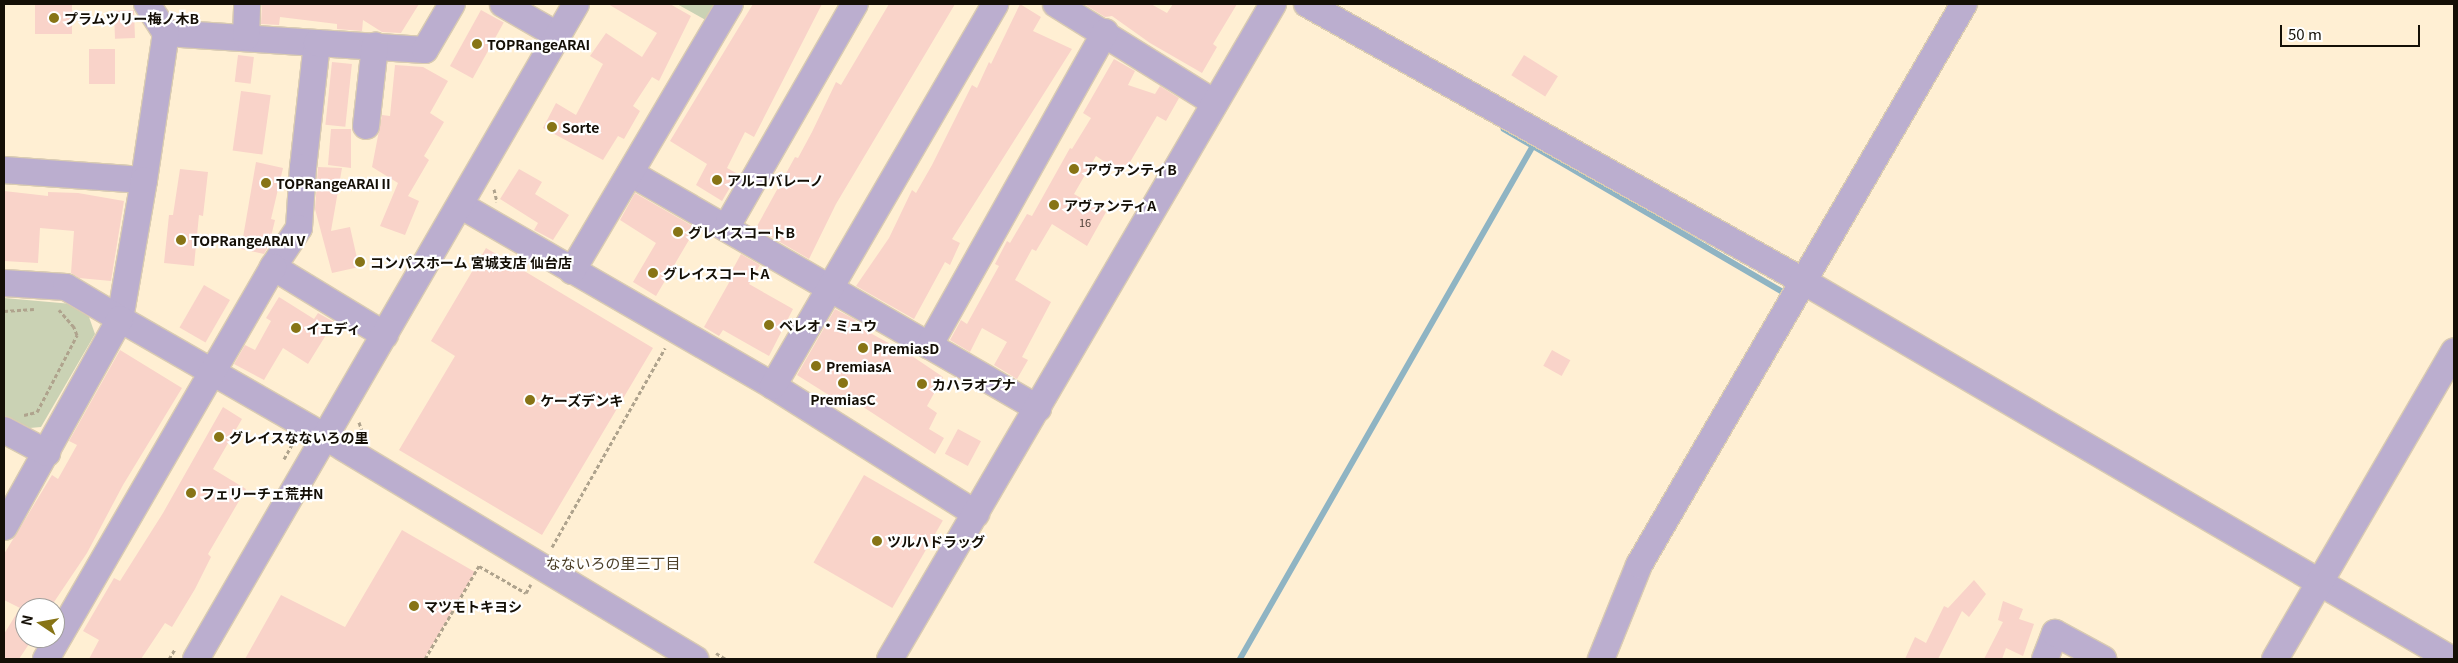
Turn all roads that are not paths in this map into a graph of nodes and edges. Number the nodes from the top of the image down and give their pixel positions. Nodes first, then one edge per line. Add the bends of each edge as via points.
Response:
1 (147, 4) edge
2 (246, 4) edge
3 (452, 4) edge
4 (503, 4) edge
5 (576, 4) edge
6 (730, 4) edge
7 (855, 4) edge
8 (996, 4) edge
9 (1056, 4) edge
10 (1273, 4) edge
11 (1308, 4) edge
12 (1964, 4) edge
13 (1105, 32) junction
14 (166, 33) junction
15 (558, 35) junction
16 (246, 37) junction
17 (317, 43) junction
18 (375, 46) junction
19 (1215, 103) junction
20 (366, 126) dead end
21 (4, 170) edge
22 (632, 174) junction
23 (144, 180) junction
24 (460, 205) junction
25 (726, 228) junction
26 (273, 267) junction
27 (572, 271) junction
28 (1803, 281) junction
29 (4, 283) edge
30 (831, 289) junction
31 (120, 319) junction
32 (385, 334) junction
33 (929, 346) junction
34 (2454, 351) edge
35 (212, 372) junction
36 (773, 386) junction
37 (1038, 408) junction
38 (10, 421) edge
39 (326, 439) junction
40 (47, 453) junction
41 (976, 514) junction
42 (4, 527) edge
43 (2320, 582) junction
44 (46, 659) edge
45 (196, 659) edge
46 (696, 659) edge
47 (890, 659) edge
48 (1601, 659) edge
49 (2045, 659) edge
50 (2103, 659) edge
51 (2276, 659) edge
52 (2452, 659) edge

1 - 14 street
2 - 16 street
3 - 18 street via 425,50
4 - 15 street
5 - 15 street
6 - 22 street
7 - 25 street
8 - 30 street
9 - 13 street
10 - 19 street
11 - 28 street
12 - 28 street
13 - 19 street
13 - 33 street
14 - 16 street
14 - 23 street
15 - 24 street
16 - 17 street
17 - 18 street
17 - 26 street via 299,228
18 - 20 street
19 - 37 street
21 - 23 street
22 - 25 street
22 - 27 street
23 - 31 street
24 - 27 street
24 - 32 street
25 - 30 street
26 - 32 street
26 - 35 street
27 - 36 street
28 - 43 street
28 - 48 street via 1639,565
29 - 31 street via 66,287
30 - 33 street
30 - 36 street
31 - 35 street
31 - 40 street
32 - 39 street
33 - 37 street
34 - 43 street
35 - 39 street
35 - 44 street
36 - 41 street
37 - 41 street
38 - 40 street
39 - 45 street
39 - 46 street
40 - 42 street
41 - 47 street
43 - 51 street
43 - 52 street
49 - 50 street via 2055,634

